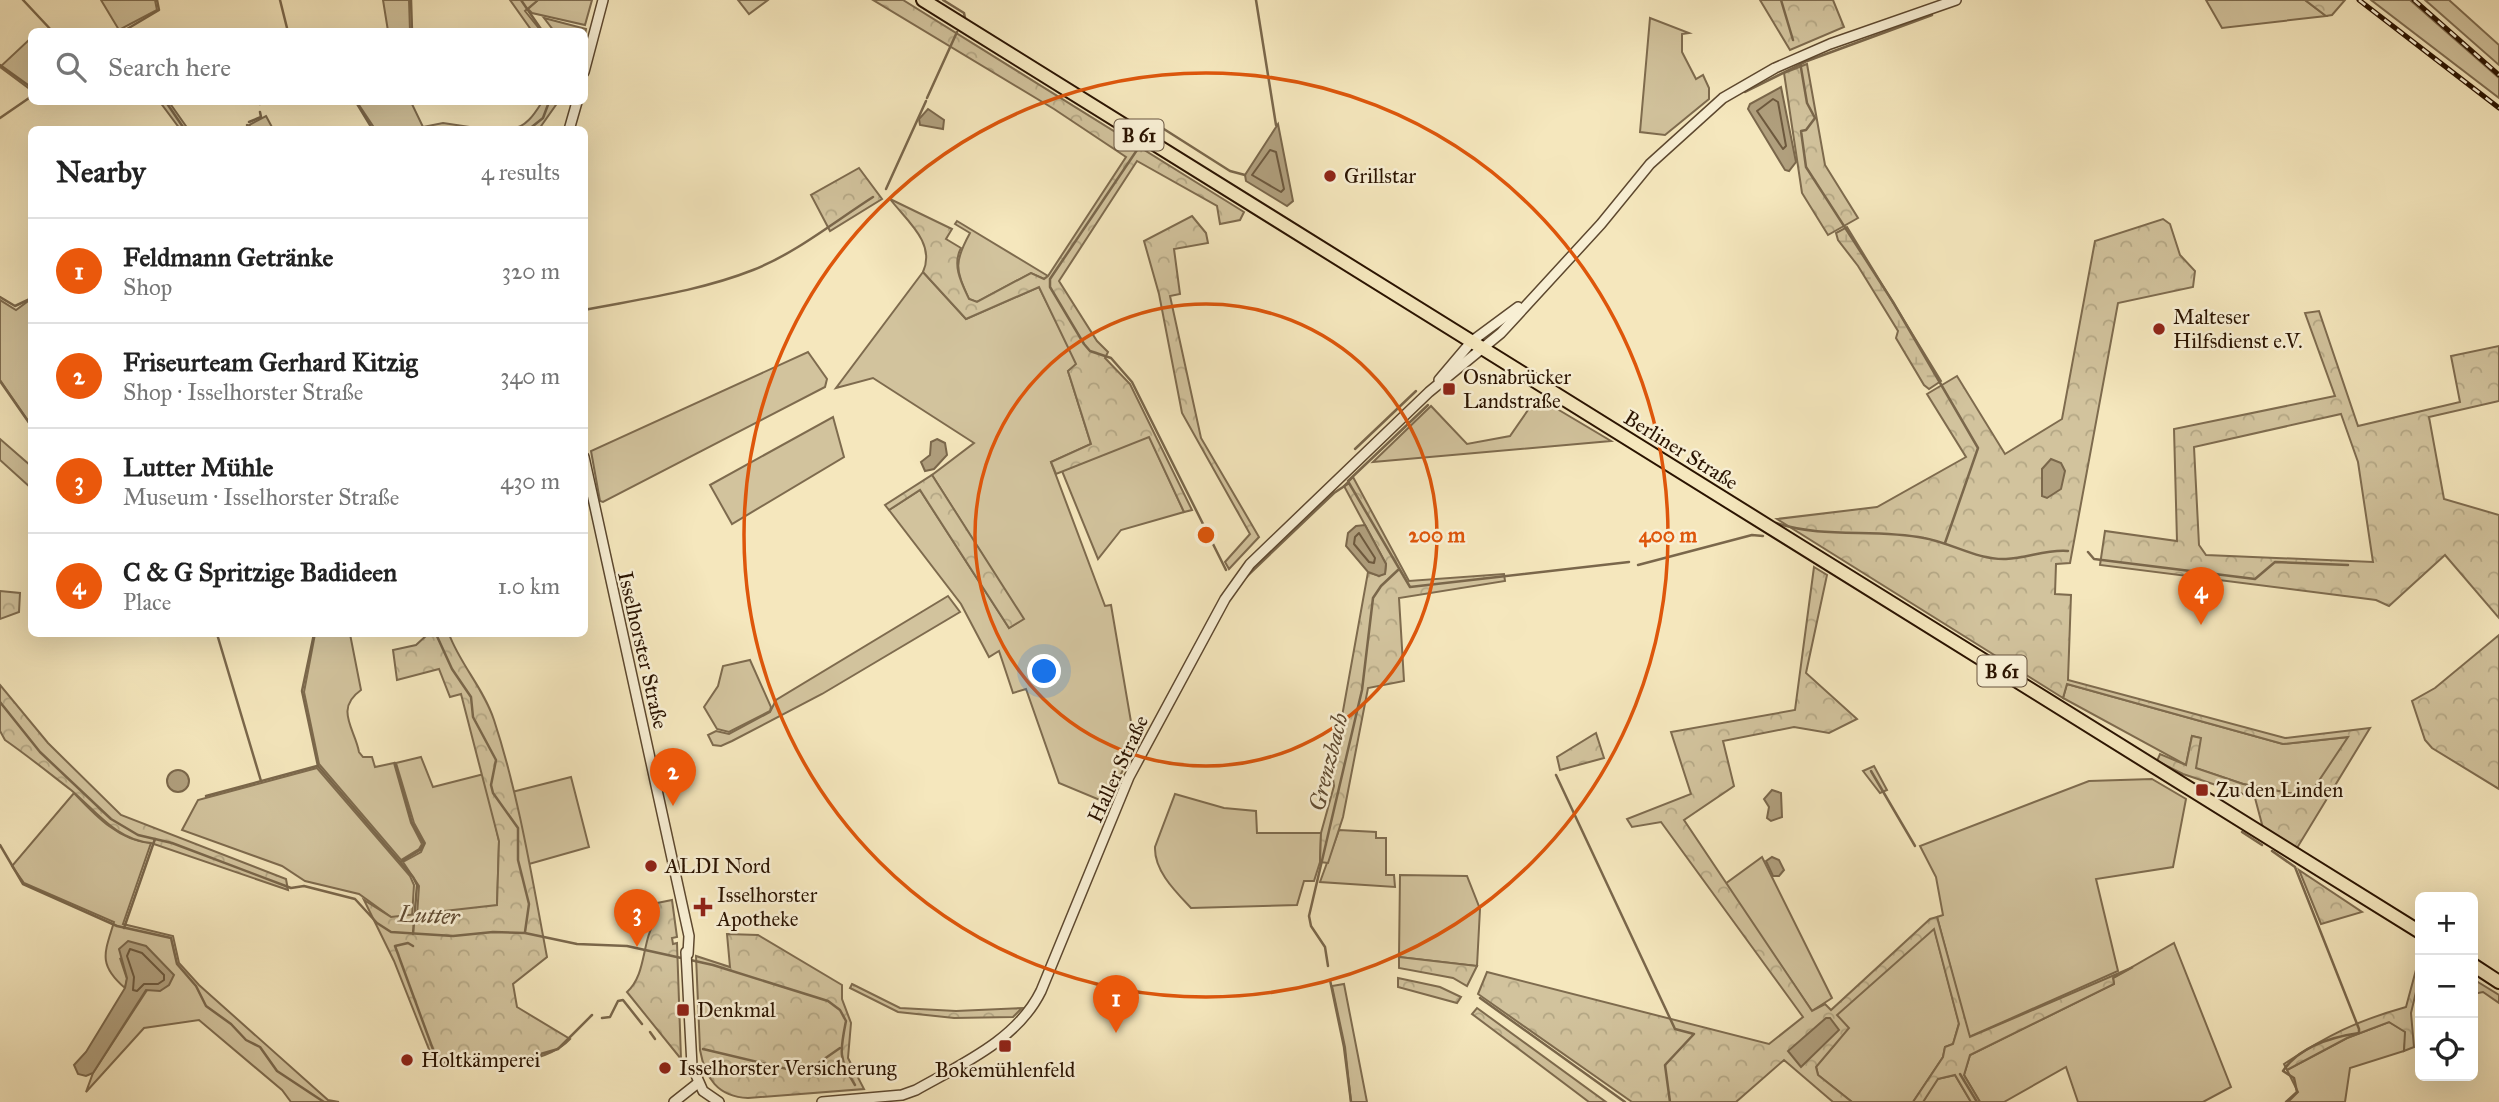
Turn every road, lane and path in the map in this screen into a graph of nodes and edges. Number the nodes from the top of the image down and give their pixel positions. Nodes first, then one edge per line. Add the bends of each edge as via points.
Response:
1 (603, 0) edge
2 (923, 0) edge
3 (1956, 0) edge
4 (588, 57) edge
5 (576, 105) edge
6 (570, 126) edge
7 (1545, 285) junction
8 (1472, 341) junction
9 (1484, 349) junction
10 (1429, 392) junction
11 (588, 475) edge
12 (2415, 929) edge
13 (2478, 968) edge
14 (2499, 982) edge
15 (698, 1083) junction
16 (674, 1102) edge
17 (719, 1102) edge
18 (822, 1102) edge

1 - 4 street
2 - 8 main road, Berliner Straße / B 61
3 - 7 street via 1830,44 1723,98 1650,164
5 - 6 street
7 - 8 street
7 - 9 street
8 - 9 main road, Berliner Straße / B 61
8 - 10 street, Haller Straße
9 - 10 street, Haller Straße
9 - 12 main road, Berliner Straße / B 61
10 - 18 street, Haller Straße via 1236,582 1129,777 1027,1016 1006,1036 916,1090
11 - 15 street, Isselhorster Straße via 687,932 692,1066
13 - 14 main road
15 - 16 street
15 - 17 street

